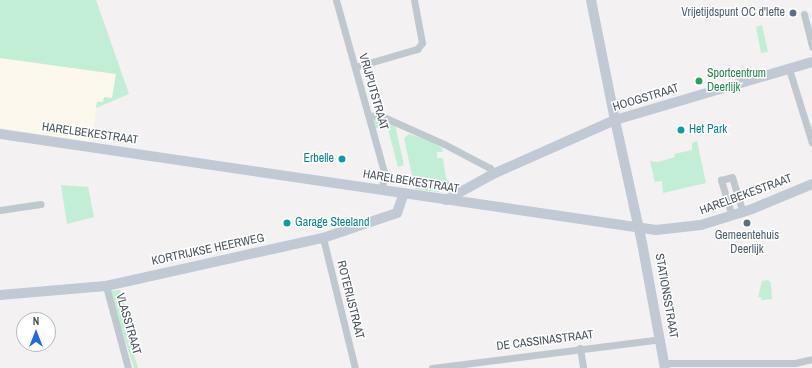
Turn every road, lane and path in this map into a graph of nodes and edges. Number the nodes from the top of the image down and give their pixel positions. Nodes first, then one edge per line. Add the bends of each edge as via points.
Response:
1 (336, 0) edge
2 (414, 0) edge
3 (591, 0) edge
4 (804, 14) dead end
5 (812, 47) edge
6 (812, 62) edge
7 (355, 66) junction
8 (792, 68) junction
9 (368, 116) junction
10 (615, 120) junction
11 (0, 134) edge
12 (812, 143) edge
13 (493, 174) junction
14 (812, 184) edge
15 (382, 190) junction
16 (404, 193) junction
17 (446, 200) junction
18 (41, 204) dead end
19 (0, 210) edge
20 (743, 212) junction
21 (732, 216) junction
22 (639, 228) junction
23 (323, 238) junction
24 (106, 286) junction
25 (0, 295) edge
26 (660, 339) junction
27 (580, 348) junction
28 (812, 359) edge
29 (794, 365) edge
30 (665, 366) edge
31 (128, 368) edge
32 (355, 368) edge
33 (432, 368) edge
34 (583, 368) edge

1 - 7 street, VRIJPUTSTRAAT
2 - 7 street via 422,43 417,49
3 - 10 street, STATIONSSTRAAT
4 - 5 street
6 - 8 street, HOOGSTRAAT
7 - 9 street, VRIJPUTSTRAAT
8 - 10 street, HOOGSTRAAT
8 - 12 street
9 - 13 street via 379,115 444,144 490,168
9 - 15 street, VRIJPUTSTRAAT via 384,172
10 - 13 street, HOOGSTRAAT
10 - 22 street, STATIONSSTRAAT
11 - 15 street, HARELBEKESTRAAT
13 - 17 street, HOOGSTRAAT
14 - 20 street, HARELBEKESTRAAT
15 - 16 street, HARELBEKESTRAAT
16 - 17 street, HARELBEKESTRAAT
16 - 23 street, KORTRIJKSE HEERWEG via 397,213
17 - 22 street, HARELBEKESTRAAT
18 - 19 street
20 - 21 street, HARELBEKESTRAAT
20 - 21 street via 732,177 721,180
21 - 22 street, HARELBEKESTRAAT via 683,229
22 - 26 street, STATIONSSTRAAT
23 - 24 street, KORTRIJKSE HEERWEG
23 - 32 street, ROTERIJSTRAAT
24 - 25 street, KORTRIJKSE HEERWEG
24 - 31 street, VLASSTRAAT
26 - 27 street, DE CASSINASTRAAT
26 - 30 street, STATIONSSTRAAT
27 - 33 street, DE CASSINASTRAAT
27 - 34 street
28 - 29 street
29 - 30 street

